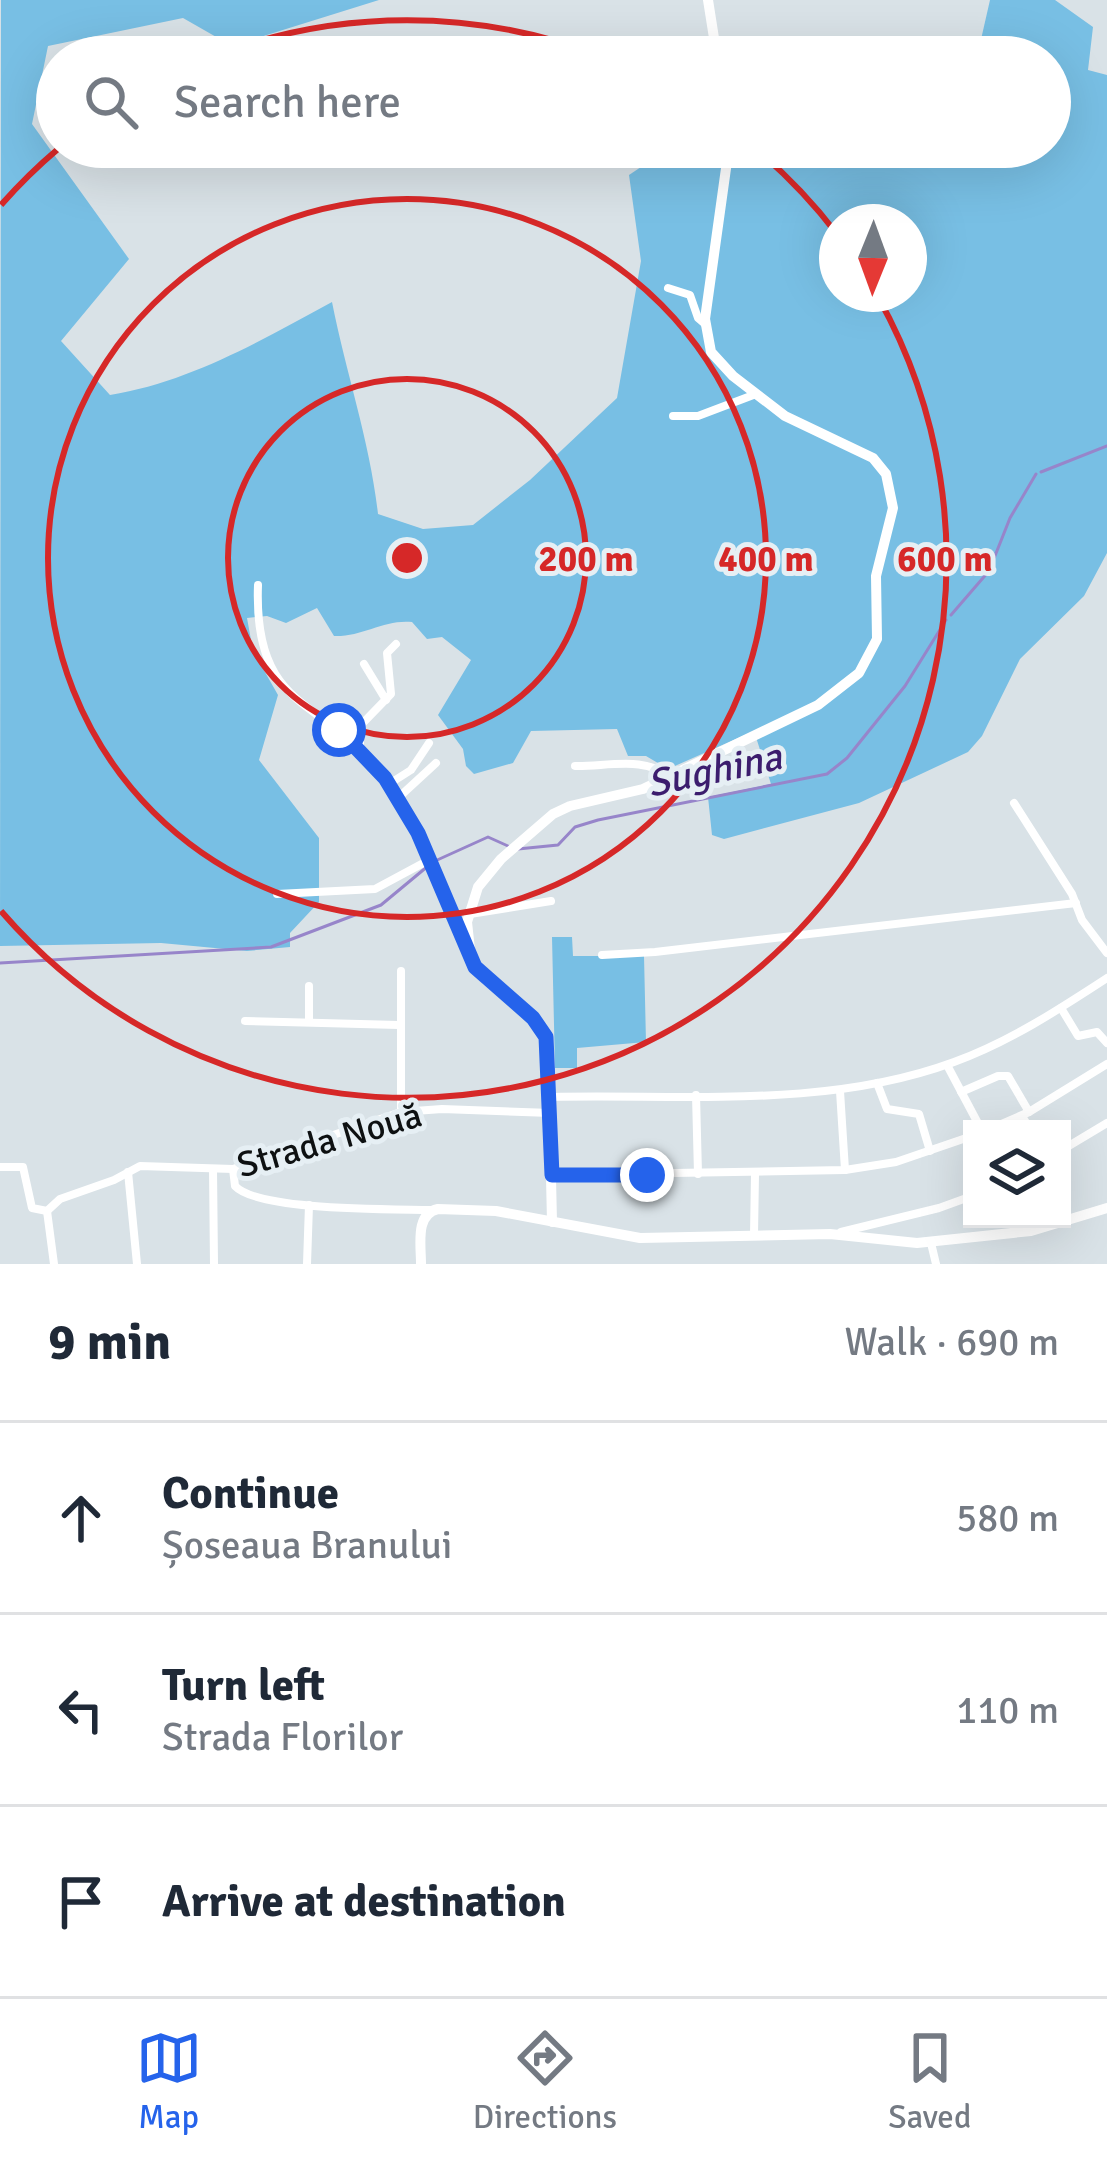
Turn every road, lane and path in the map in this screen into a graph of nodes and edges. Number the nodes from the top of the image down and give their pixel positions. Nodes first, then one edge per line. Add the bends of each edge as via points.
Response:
1 (708, 0) edge
2 (714, 36) edge
3 (726, 168) edge
4 (668, 288) dead end
5 (705, 324) junction
6 (756, 394) junction
7 (673, 416) dead end
8 (258, 585) dead end
9 (396, 644) dead end
10 (364, 664) dead end
11 (386, 700) junction
12 (429, 743) dead end
13 (360, 748) junction
14 (436, 763) dead end
15 (575, 766) dead end
16 (668, 778) junction
17 (389, 784) junction
18 (398, 798) junction
19 (1014, 803) dead end
20 (430, 860) junction
21 (277, 894) dead end
22 (551, 901) dead end
23 (1076, 903) junction
24 (469, 914) junction
25 (467, 941) junction
26 (1107, 953) edge
27 (602, 955) dead end
28 (401, 971) dead end
29 (1107, 978) edge
30 (309, 986) dead end
31 (1060, 1008) junction
32 (245, 1021) dead end
33 (309, 1022) junction
34 (399, 1025) junction
35 (1107, 1043) edge
36 (1107, 1064) edge
37 (947, 1065) junction
38 (877, 1083) junction
39 (839, 1091) junction
40 (962, 1092) junction
41 (696, 1095) junction
42 (551, 1097) junction
43 (401, 1112) junction
44 (551, 1113) junction
45 (1025, 1114) junction
46 (980, 1120) edge
47 (1009, 1120) edge
48 (1027, 1120) edge
49 (1107, 1123) edge
50 (963, 1139) edge
51 (1071, 1145) edge
52 (930, 1151) junction
53 (0, 1167) edge
54 (213, 1169) junction
55 (233, 1169) junction
56 (845, 1171) junction
57 (128, 1172) junction
58 (698, 1174) junction
59 (754, 1174) junction
60 (552, 1175) junction
61 (963, 1199) edge
62 (308, 1204) junction
63 (1107, 1208) edge
64 (430, 1210) junction
65 (47, 1211) junction
66 (552, 1222) junction
67 (858, 1233) junction
68 (754, 1235) junction
69 (931, 1243) junction
70 (53, 1264) edge
71 (136, 1264) edge
72 (214, 1264) edge
73 (308, 1264) edge
74 (421, 1264) edge
75 (935, 1264) edge

1 - 2 main road
3 - 5 main road
4 - 5 street via 690,295
5 - 6 main road via 715,358
6 - 7 street via 698,416
6 - 16 main road via 811,431 873,458 886,474 893,508 876,576 877,639 864,666 830,698
8 - 13 street via 258,633 278,679
9 - 11 street via 387,653
10 - 11 street
11 - 13 street via 360,726
12 - 17 street
13 - 17 street
14 - 18 street
15 - 16 street via 648,763
16 - 24 main road via 562,810 478,887
17 - 18 street
18 - 20 street
19 - 23 street
20 - 21 street via 375,889
20 - 25 street
22 - 24 street
23 - 26 street
23 - 27 street
24 - 25 main road
25 - 42 main road via 480,974 543,1031
28 - 34 street
29 - 31 street
30 - 33 street
31 - 35 street via 1078,1036 1097,1032
31 - 37 street
32 - 33 street
33 - 34 street
34 - 43 street
36 - 45 street
37 - 38 street
37 - 40 street
38 - 39 street
38 - 52 street via 887,1109 919,1114
39 - 41 street
39 - 56 street
40 - 45 street via 1008,1076
40 - 46 street
41 - 42 street
41 - 58 street
42 - 44 main road
43 - 44 street, Strada Nouă
43 - 55 street, Strada Nouă
44 - 60 main road
45 - 47 street
45 - 48 street
49 - 51 street
50 - 52 street
52 - 56 street
53 - 65 street via 23,1167 32,1208
54 - 55 street, Strada Nouă
54 - 57 street, Strada Nouă via 148,1164
54 - 72 street
55 - 62 street via 244,1195
56 - 59 street
57 - 65 street, Strada Nouă
57 - 71 street
58 - 59 street
58 - 60 street
59 - 68 street
60 - 66 main road
61 - 67 street
62 - 64 street
62 - 73 street
63 - 69 main road via 1046,1228
64 - 66 main road
64 - 74 main road
65 - 70 street
66 - 68 main road via 640,1238
67 - 68 main road
67 - 69 main road
69 - 75 street

